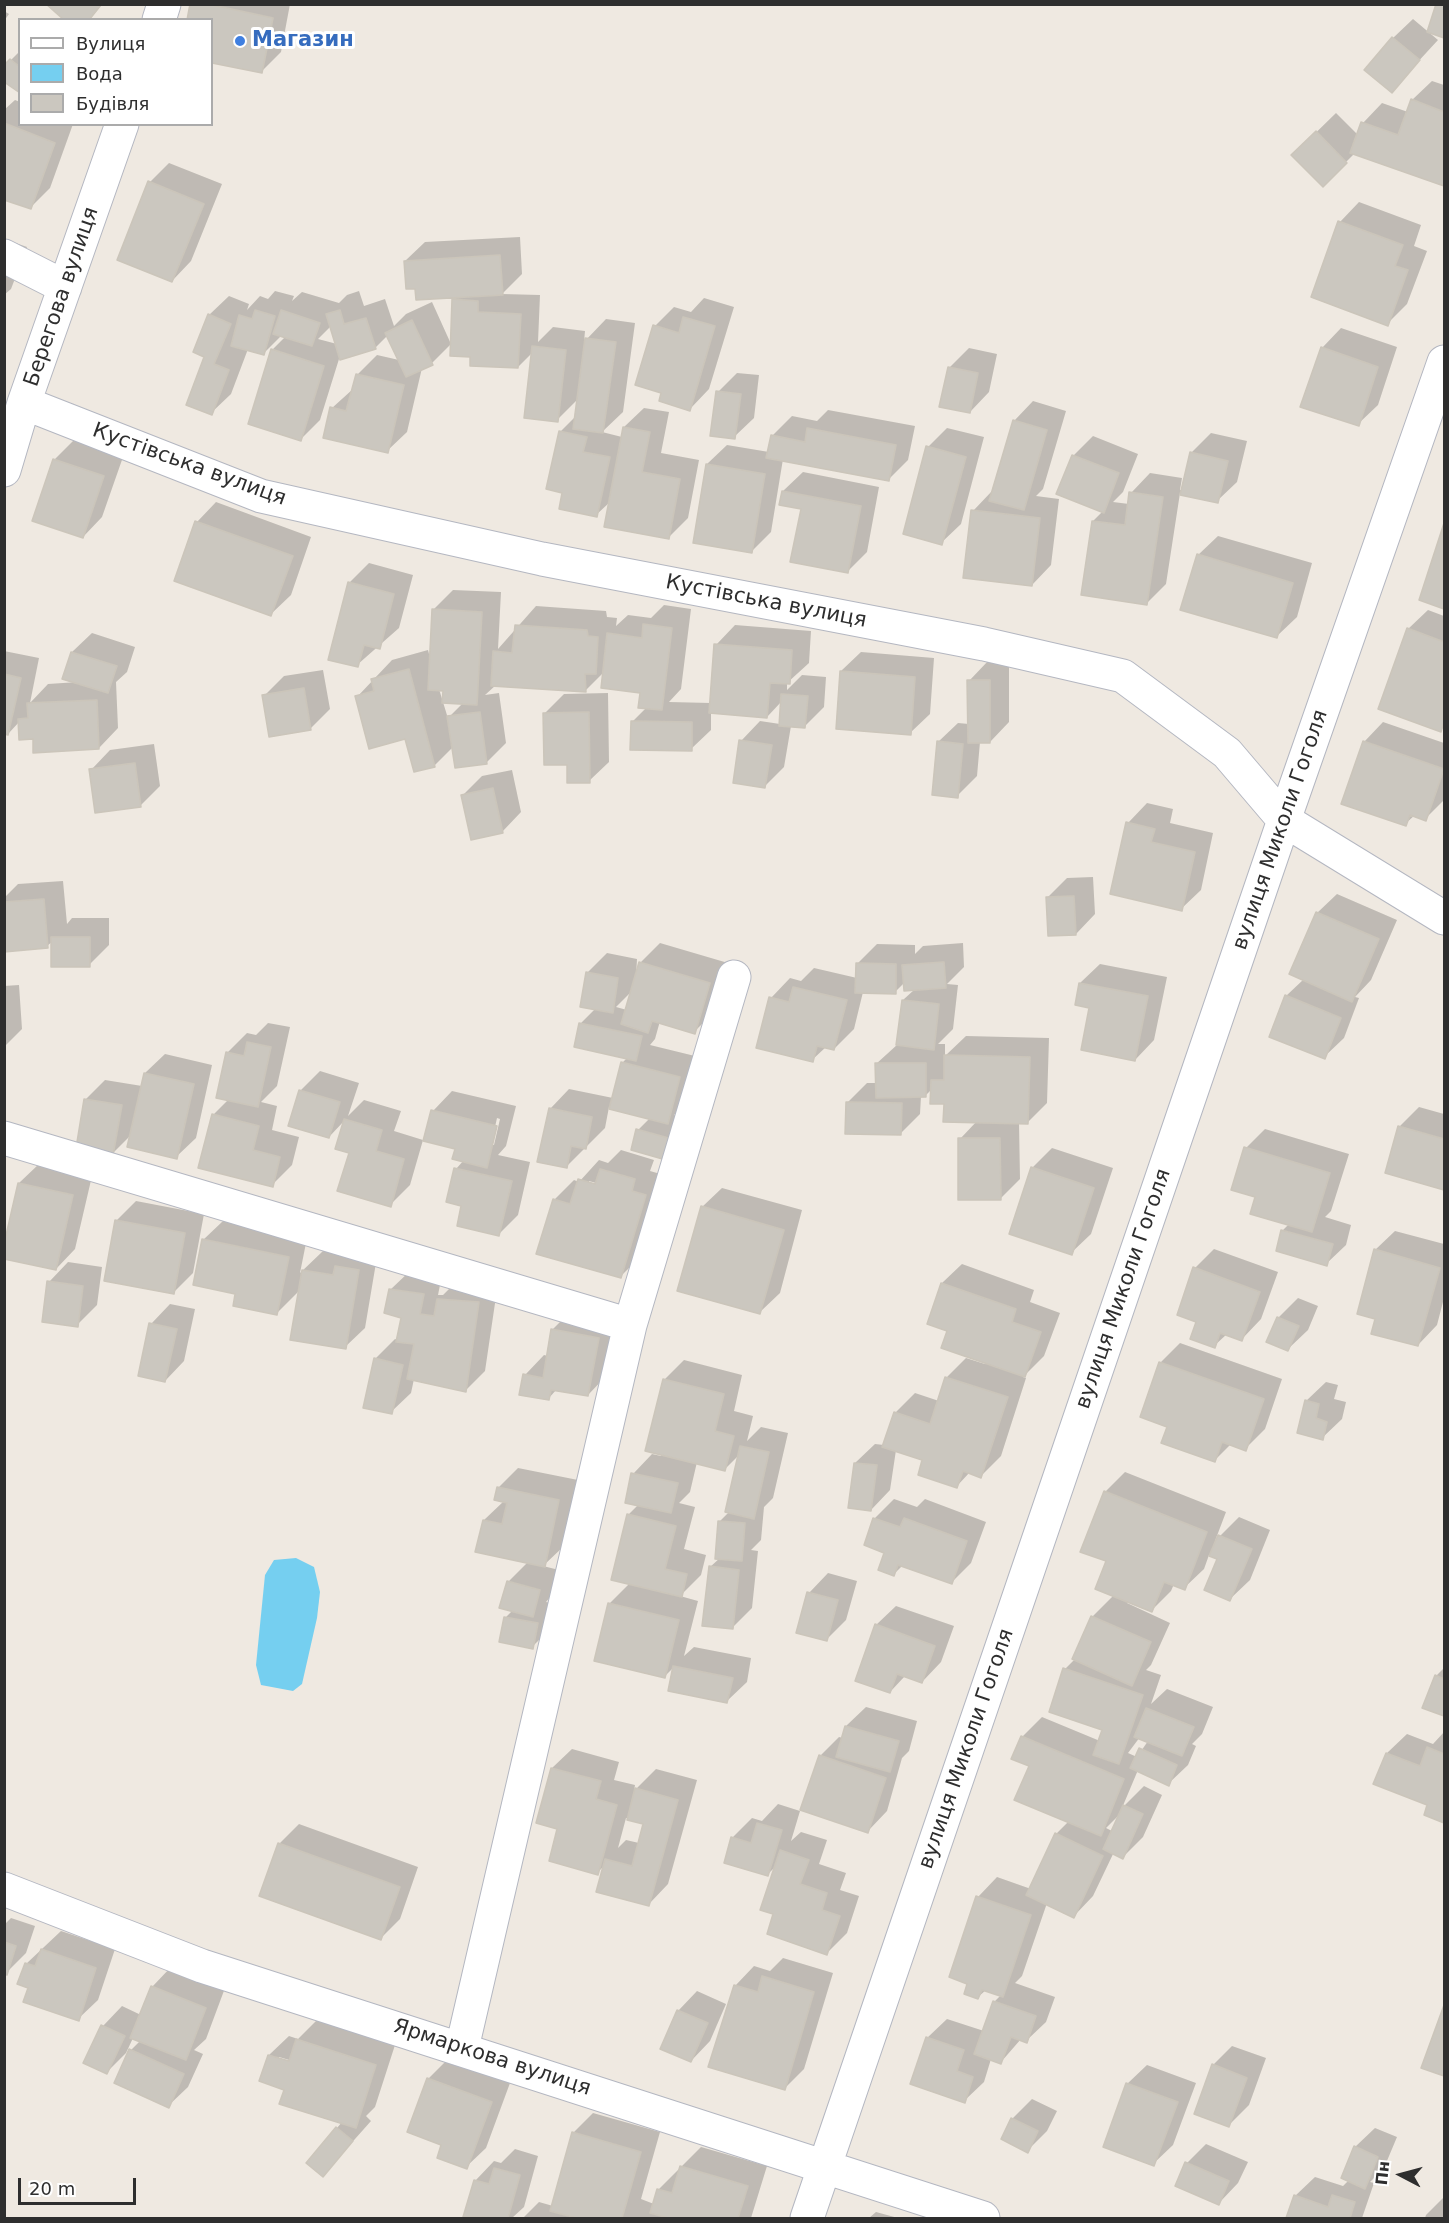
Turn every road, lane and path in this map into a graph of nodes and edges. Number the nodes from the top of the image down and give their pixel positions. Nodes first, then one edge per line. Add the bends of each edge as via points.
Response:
1 (121, 126) edge
2 (4, 256) edge
3 (65, 287) junction
4 (1444, 362) edge
5 (24, 403) junction
6 (4, 470) edge
7 (1284, 820) junction
8 (1444, 918) edge
9 (734, 977) dead end
10 (4, 1138) edge
11 (630, 1325) junction
12 (4, 1889) edge
13 (462, 2048) junction
14 (824, 2165) junction
15 (807, 2218) edge
16 (983, 2218) edge

1 - 3 street, Берегова вулиця
2 - 3 street
3 - 5 street, Берегова вулиця
4 - 7 street, вулиця Миколи Гоголя
5 - 6 street, Берегова вулиця
5 - 7 street, Кустівська вулиця via 261,496 542,559 984,644 1123,676 1227,753
7 - 8 street, Кустівська вулиця
7 - 14 street, вулиця Миколи Гоголя
9 - 11 street
10 - 11 street
11 - 13 street
12 - 13 street, Ярмаркова вулиця via 202,1966
13 - 14 street, Ярмаркова вулиця
14 - 15 street, вулиця Миколи Гоголя
14 - 16 street, Ярмаркова вулиця

